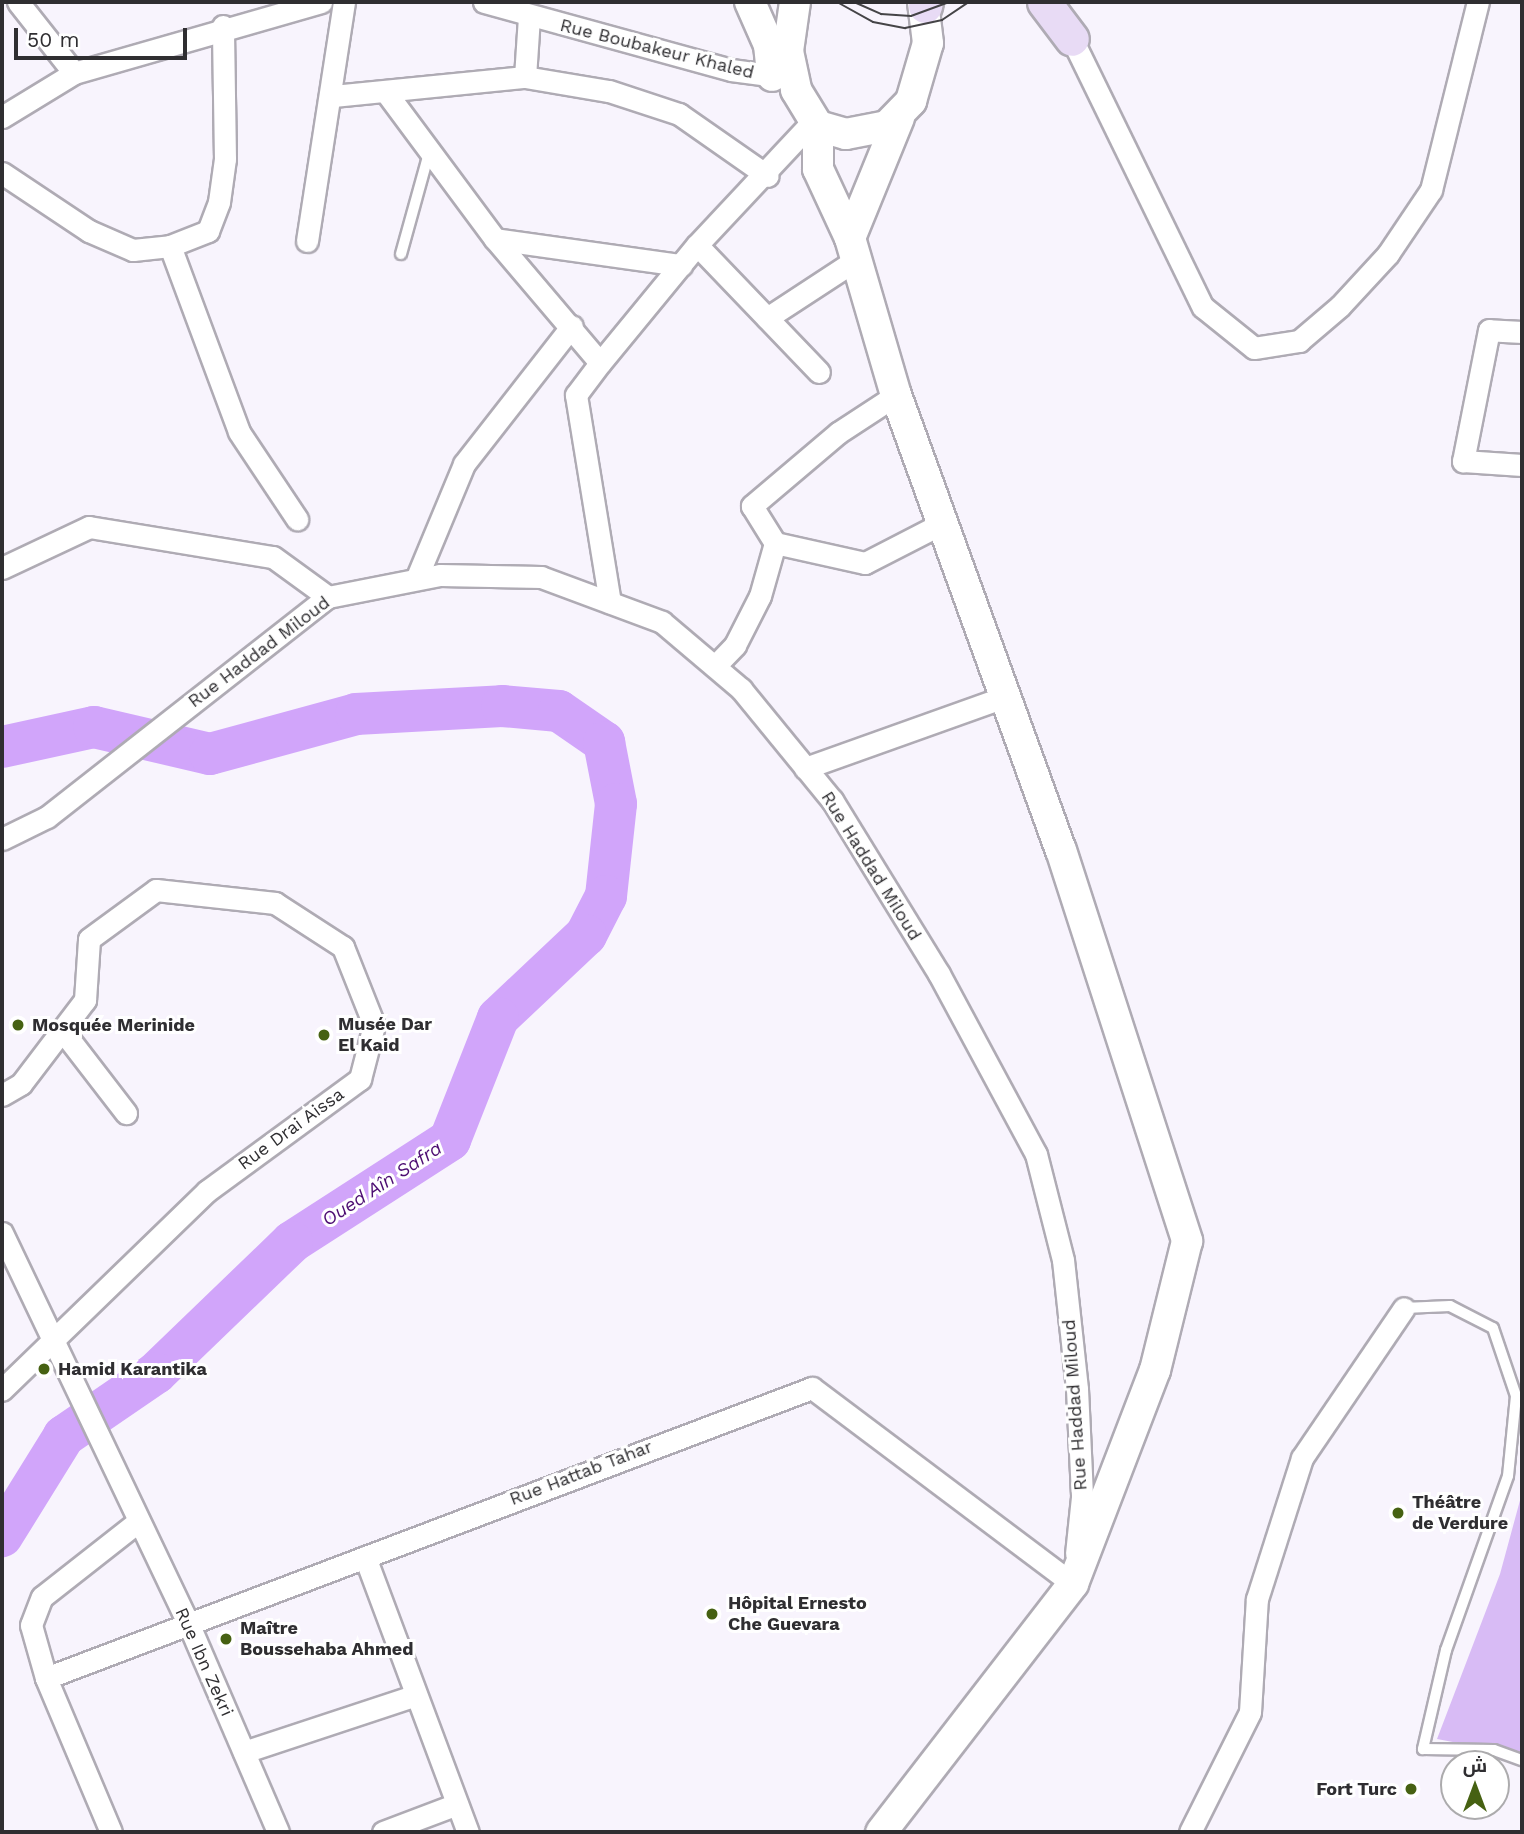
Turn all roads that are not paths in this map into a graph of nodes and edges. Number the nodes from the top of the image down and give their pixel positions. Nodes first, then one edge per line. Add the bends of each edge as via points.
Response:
1 (18, 2) edge
2 (321, 2) edge
3 (344, 2) edge
4 (484, 2) edge
5 (750, 2) edge
6 (777, 2) edge
7 (795, 2) edge
8 (1044, 2) edge
9 (1061, 2) edge
10 (1478, 2) edge
11 (925, 3) edge
12 (529, 17) junction
13 (223, 26) junction
14 (789, 33) junction
15 (1072, 39) junction
16 (74, 72) junction
17 (525, 77) junction
18 (782, 77) junction
19 (388, 95) junction
20 (333, 96) junction
21 (2, 117) edge
22 (899, 118) junction
23 (816, 124) junction
24 (430, 151) junction
25 (2, 173) edge
26 (768, 176) junction
27 (495, 239) junction
28 (307, 242) dead end
29 (697, 245) junction
30 (170, 246) junction
31 (853, 248) junction
32 (401, 254) dead end
33 (681, 265) junction
34 (768, 318) junction
35 (572, 326) junction
36 (1522, 332) edge
37 (600, 363) junction
38 (819, 372) dead end
39 (896, 395) junction
40 (1522, 466) edge
41 (298, 519) dead end
42 (942, 524) junction
43 (775, 543) junction
44 (2, 568) edge
45 (417, 577) junction
46 (327, 597) junction
47 (610, 602) junction
48 (715, 666) junction
49 (1004, 697) junction
50 (805, 768) junction
51 (2, 839) edge
52 (62, 1030) junction
53 (2, 1095) edge
54 (126, 1113) dead end
55 (2, 1233) edge
56 (1404, 1308) joint
57 (49, 1339) junction
58 (2, 1390) edge
59 (139, 1521) junction
60 (365, 1557) junction
61 (1073, 1584) junction
62 (189, 1625) junction
63 (46, 1678) junction
64 (416, 1695) junction
65 (244, 1752) junction
66 (1522, 1760) edge
67 (457, 1804) junction
68 (884, 1831) edge
69 (111, 1832) edge
70 (278, 1832) edge
71 (383, 1832) edge
72 (468, 1832) edge
73 (1190, 1832) edge

1 - 16 street
2 - 13 street
3 - 20 street
4 - 12 street, Rue Boubakeur Khaled
5 - 18 main road
6 - 14 main road
7 - 14 main road
8 - 15 main road
9 - 15 main road
10 - 15 street via 1431,190 1388,254 1340,306 1299,341 1254,348 1203,307
11 - 22 main road via 923,69
12 - 17 street
12 - 18 street, Rue Boubakeur Khaled
13 - 16 street
13 - 30 street via 225,159 219,202 208,231
14 - 18 main road
16 - 21 street
17 - 19 street
17 - 26 street via 643,100 717,137
18 - 23 main road
19 - 20 street
19 - 24 street
20 - 28 street
22 - 23 main road via 859,134
22 - 31 main road
23 - 26 street
23 - 31 main road via 818,169
24 - 27 street
24 - 32 lane
25 - 30 street via 100,236 133,250
26 - 29 street
27 - 33 street
27 - 35 street
29 - 33 street
29 - 34 street
30 - 41 street via 239,432
31 - 34 street
31 - 39 main road
33 - 37 street
34 - 38 street
35 - 37 street
35 - 45 street via 464,464 439,512
36 - 40 street via 1489,330 1463,461
37 - 47 street via 576,395
39 - 42 main road
39 - 43 street via 838,433 752,506
42 - 43 street via 865,564
42 - 49 main road
43 - 48 street via 760,596 735,645
44 - 46 street via 89,527 273,557
45 - 46 street, Rue Haddad Miloud
45 - 47 street, Rue Haddad Miloud via 541,577
46 - 51 street, Rue Haddad Miloud via 47,817
47 - 48 street, Rue Haddad Miloud via 662,622
48 - 50 street, Rue Haddad Miloud
49 - 50 street
49 - 61 main road via 1142,1089 1187,1241 1156,1370
50 - 61 street, Rue Haddad Miloud via 939,974 1036,1154 1063,1260 1077,1389 1082,1497
52 - 53 street, Rue Drai Aissa via 21,1084
52 - 54 street
52 - 57 street, Rue Drai Aissa via 85,1000 89,939 156,890 275,903 343,947 374,1025 360,1079 207,1191
55 - 57 street, Rue Ibn Zekri
56 - 66 lane via 1450,1306 1493,1328 1516,1396 1507,1476 1446,1650 1423,1749 1494,1751
56 - 73 street via 1302,1458 1258,1599 1250,1712
57 - 58 street
57 - 59 street, Rue Ibn Zekri
59 - 62 street, Rue Ibn Zekri
59 - 63 street via 32,1611
60 - 61 street, Rue Hattab Tahar via 812,1388
60 - 62 street, Rue Hattab Tahar
60 - 64 street
61 - 68 main road
62 - 63 street, Rue Hattab Tahar
62 - 65 street, Rue Ibn Zekri
63 - 69 street
64 - 65 street
64 - 67 street
65 - 70 street, Rue Ibn Zekri
67 - 71 street
67 - 72 street

